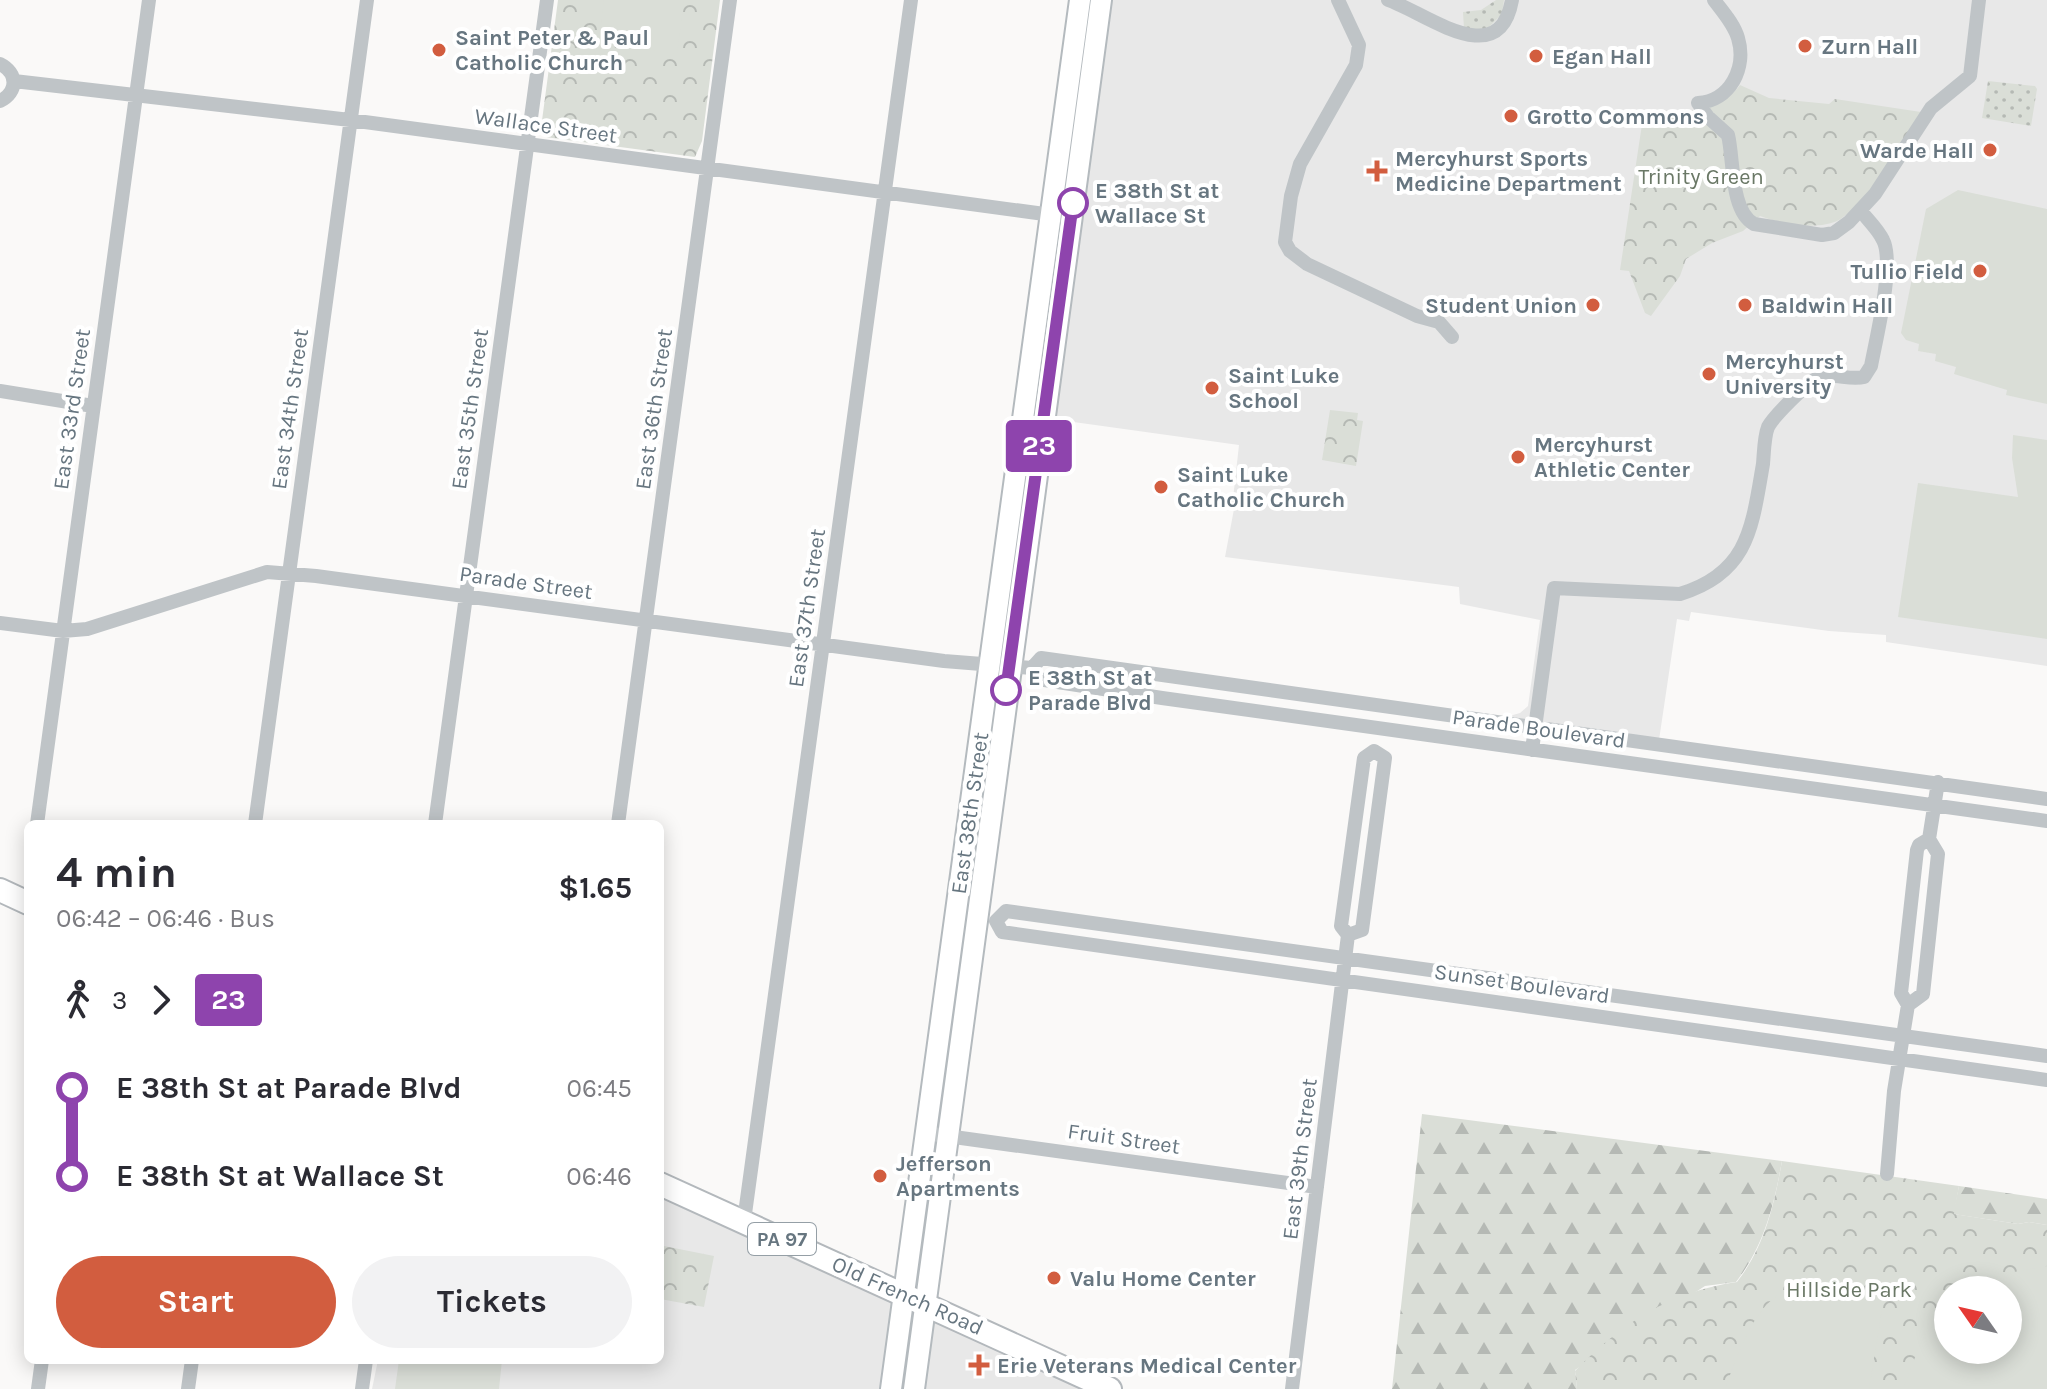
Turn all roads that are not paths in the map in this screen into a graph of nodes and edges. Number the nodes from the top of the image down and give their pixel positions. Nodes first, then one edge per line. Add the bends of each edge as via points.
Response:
1 (149, 0) edge
2 (367, 0) edge
3 (547, 0) edge
4 (730, 0) edge
5 (911, 0) edge
6 (1080, 0) edge
7 (1101, 0) edge
8 (1338, 0) edge
9 (1388, 0) edge
10 (1512, 0) edge
11 (1714, 0) edge
12 (1979, 0) edge
13 (0, 64) edge
14 (14, 81) junction
15 (136, 93) junction
16 (0, 101) edge
17 (350, 120) junction
18 (527, 145) junction
19 (708, 170) junction
20 (885, 193) junction
21 (1860, 210) junction
22 (1050, 214) junction
23 (1071, 218) junction
24 (1452, 337) dead end
25 (0, 391) edge
26 (93, 406) junction
27 (289, 573) junction
28 (467, 596) junction
29 (646, 620) junction
30 (0, 623) edge
31 (63, 631) junction
32 (824, 644) junction
33 (1000, 664) junction
34 (1032, 668) junction
35 (1380, 705) junction
36 (1535, 728) junction
37 (1377, 729) junction
38 (1532, 750) junction
39 (1374, 751) junction
40 (1938, 782) junction
41 (2047, 799) edge
42 (1934, 807) junction
43 (38, 820) edge
44 (256, 820) edge
45 (436, 820) edge
46 (619, 820) edge
47 (2047, 821) edge
48 (1929, 839) junction
49 (0, 890) edge
50 (24, 897) edge
51 (976, 918) junction
52 (1348, 935) junction
53 (1345, 959) junction
54 (1343, 980) junction
55 (1908, 1005) junction
56 (1903, 1036) junction
57 (2047, 1056) edge
58 (1899, 1059) junction
59 (2047, 1080) edge
60 (925, 1133) junction
61 (947, 1137) junction
62 (1887, 1174) dead end
63 (664, 1186) edge
64 (1317, 1187) junction
65 (744, 1221) junction
66 (903, 1293) junction
67 (925, 1303) junction
68 (41, 1364) edge
69 (191, 1364) edge
70 (365, 1364) edge
71 (38, 1389) edge
72 (188, 1389) edge
73 (362, 1389) edge
74 (891, 1389) edge
75 (914, 1389) edge
76 (1110, 1389) edge
77 (1292, 1389) edge

1 - 15 street, East 33rd Street
2 - 17 street, East 34th Street
3 - 18 street, East 35th Street
4 - 19 street, East 36th Street
5 - 20 street, East 37th Street
6 - 22 main road, East 38th Street
7 - 23 main road, East 38th Street
8 - 24 street via 1359,45 1356,65 1300,164 1285,242 1307,264 1439,322
9 - 10 street via 1449,29 1477,36 1504,24
11 - 21 street via 1739,39 1740,64 1724,94 1698,103 1728,135 1735,186 1748,221 1822,235 1834,233
12 - 21 street via 1970,76 1931,108
13 - 14 street
14 - 15 street, Wallace Street
14 - 16 street via 11,93
15 - 17 street, Wallace Street
15 - 26 street, East 33rd Street
17 - 18 street, Wallace Street
17 - 27 street, East 34th Street
18 - 19 street, Wallace Street
18 - 28 street, East 35th Street
19 - 20 street, Wallace Street
19 - 29 street, East 36th Street
20 - 22 street, Wallace Street
20 - 32 street, East 37th Street
21 - 36 street via 1886,250 1871,366 1864,377 1853,380 1827,375 1816,379 1768,427 1754,514 1743,549 1725,573 1680,594 1554,588
22 - 23 street, Wallace Street
22 - 33 main road, East 38th Street
23 - 33 main road, East 38th Street
25 - 26 street
26 - 31 street, East 33rd Street
27 - 28 street, Parade Street
27 - 31 street, Parade Street via 267,572 133,616
27 - 44 street, East 34th Street
28 - 29 street, Parade Street
28 - 45 street, East 35th Street
29 - 32 street, Parade Street
29 - 46 street, East 36th Street
30 - 31 street, Parade Street
31 - 43 street, East 33rd Street
32 - 33 street, Parade Street
32 - 65 street, East 37th Street
33 - 34 street, Parade Boulevard
33 - 51 main road, East 38th Street
34 - 35 street, Parade Boulevard via 1041,658
34 - 37 street, Parade Boulevard via 1038,679
35 - 36 street, Parade Boulevard
35 - 37 street, East 39th Street
36 - 38 street
36 - 40 street, Parade Boulevard
37 - 38 street, Parade Boulevard
37 - 39 street, East 39th Street
38 - 42 street, Parade Boulevard
39 - 52 street, East 39th Street via 1364,758 1356,812 1341,926
39 - 52 street, East 39th Street via 1385,758 1362,930
40 - 41 street, Parade Boulevard
40 - 42 street
42 - 47 street, Parade Boulevard
42 - 48 street
48 - 55 street via 1917,850 1901,993
48 - 55 street via 1938,854 1923,994
49 - 50 main road
51 - 53 street, Sunset Boulevard via 1006,911
51 - 54 street, Sunset Boulevard via 1002,932
51 - 60 main road, East 38th Street
51 - 61 main road, East 38th Street
52 - 53 street, East 39th Street
53 - 54 street, East 39th Street
53 - 56 street, Sunset Boulevard
54 - 58 street, Sunset Boulevard
54 - 64 street, East 39th Street
55 - 56 street
56 - 57 street, Sunset Boulevard
56 - 58 street
58 - 59 street, Sunset Boulevard
58 - 62 street
60 - 61 street, Fruit Street
60 - 66 main road, East 38th Street
61 - 64 street, Fruit Street
61 - 67 main road, East 38th Street
63 - 65 main road, Old French Road / PA 97
64 - 77 street, East 39th Street
65 - 66 main road, Old French Road / PA 97
66 - 67 main road, Old French Road / PA 97
66 - 74 main road, East 38th Street
67 - 75 main road, East 38th Street
67 - 76 main road, Old French Road / PA 97
68 - 71 street
69 - 72 street
70 - 73 street

